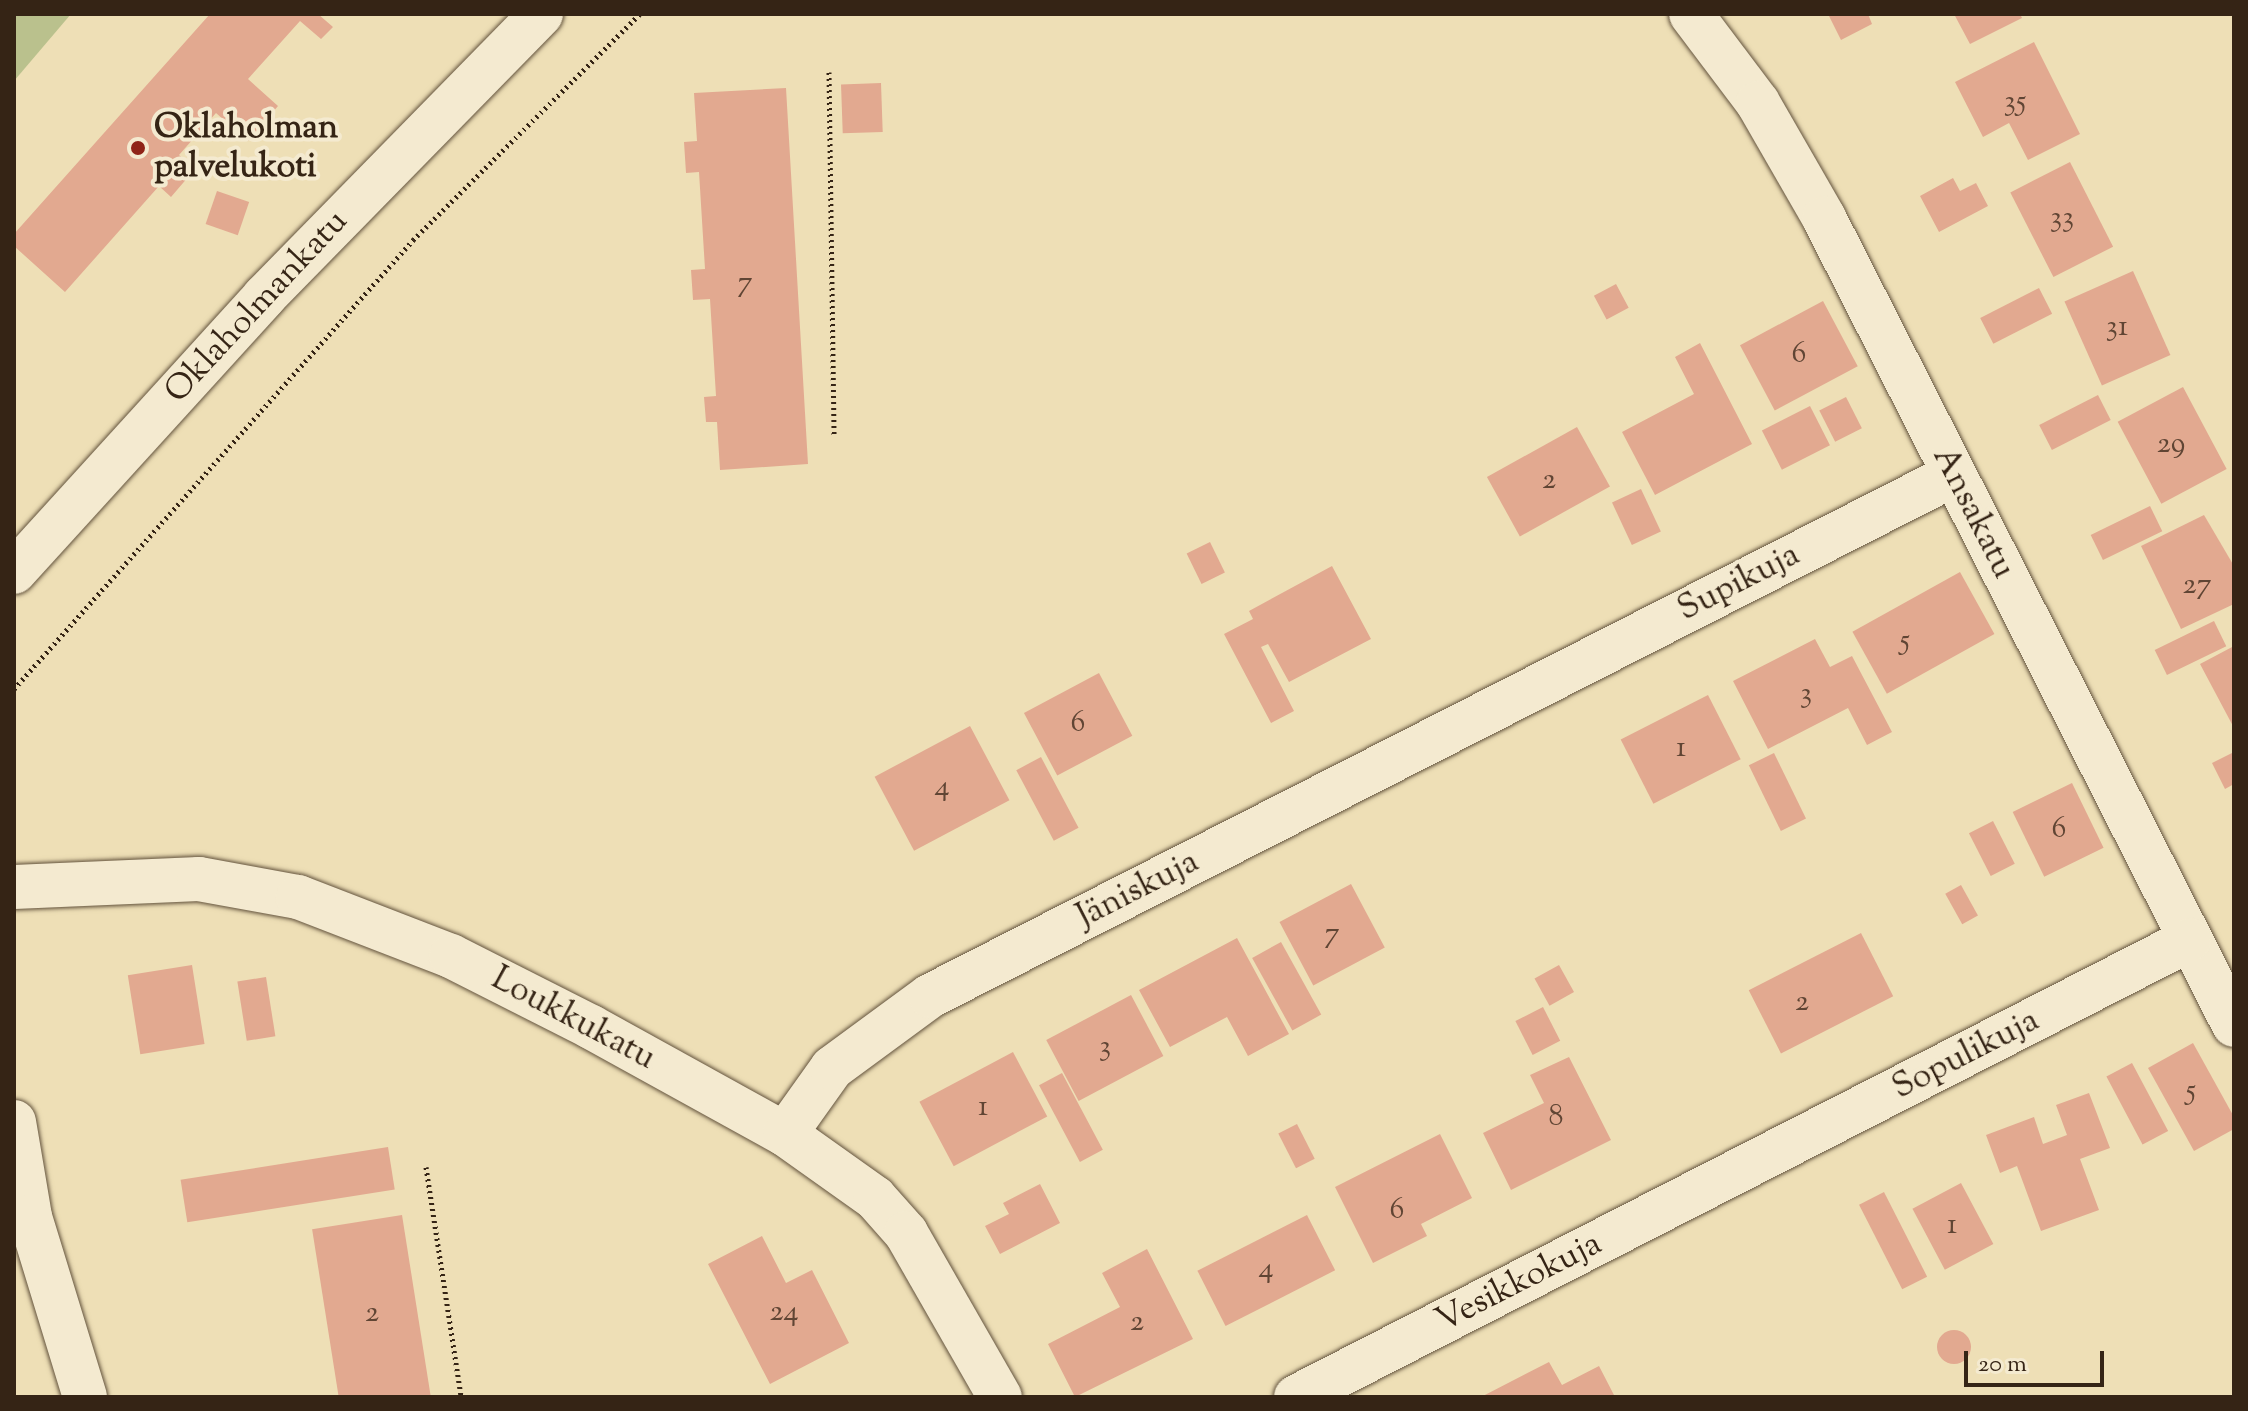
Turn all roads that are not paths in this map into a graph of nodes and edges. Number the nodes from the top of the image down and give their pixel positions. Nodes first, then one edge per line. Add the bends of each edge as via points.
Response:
1 (541, 14) edge
2 (1691, 14) edge
3 (1953, 475) junction
4 (14, 572) edge
5 (1527, 693) joint
6 (14, 887) edge
7 (2189, 940) junction
8 (2234, 1025) edge
9 (14, 1122) edge
10 (785, 1134) junction
11 (1743, 1170) joint
12 (85, 1397) edge
13 (1000, 1397) edge
14 (1296, 1397) edge

1 - 4 street, Oklaholmankatu via 264,297
2 - 3 street, Ansakatu via 1758,103 1824,218
3 - 5 street, Supikuja
3 - 7 street, Ansakatu
5 - 10 street, Jäniskuja via 930,996 832,1068
6 - 10 street, Loukkukatu via 199,879 242,884 349,913 451,956
7 - 8 street, Ansakatu
7 - 11 street, Sopulikuja
9 - 12 street via 30,1217
10 - 13 street, Loukkukatu via 849,1175 906,1233
11 - 14 street, Vesikkokuja

